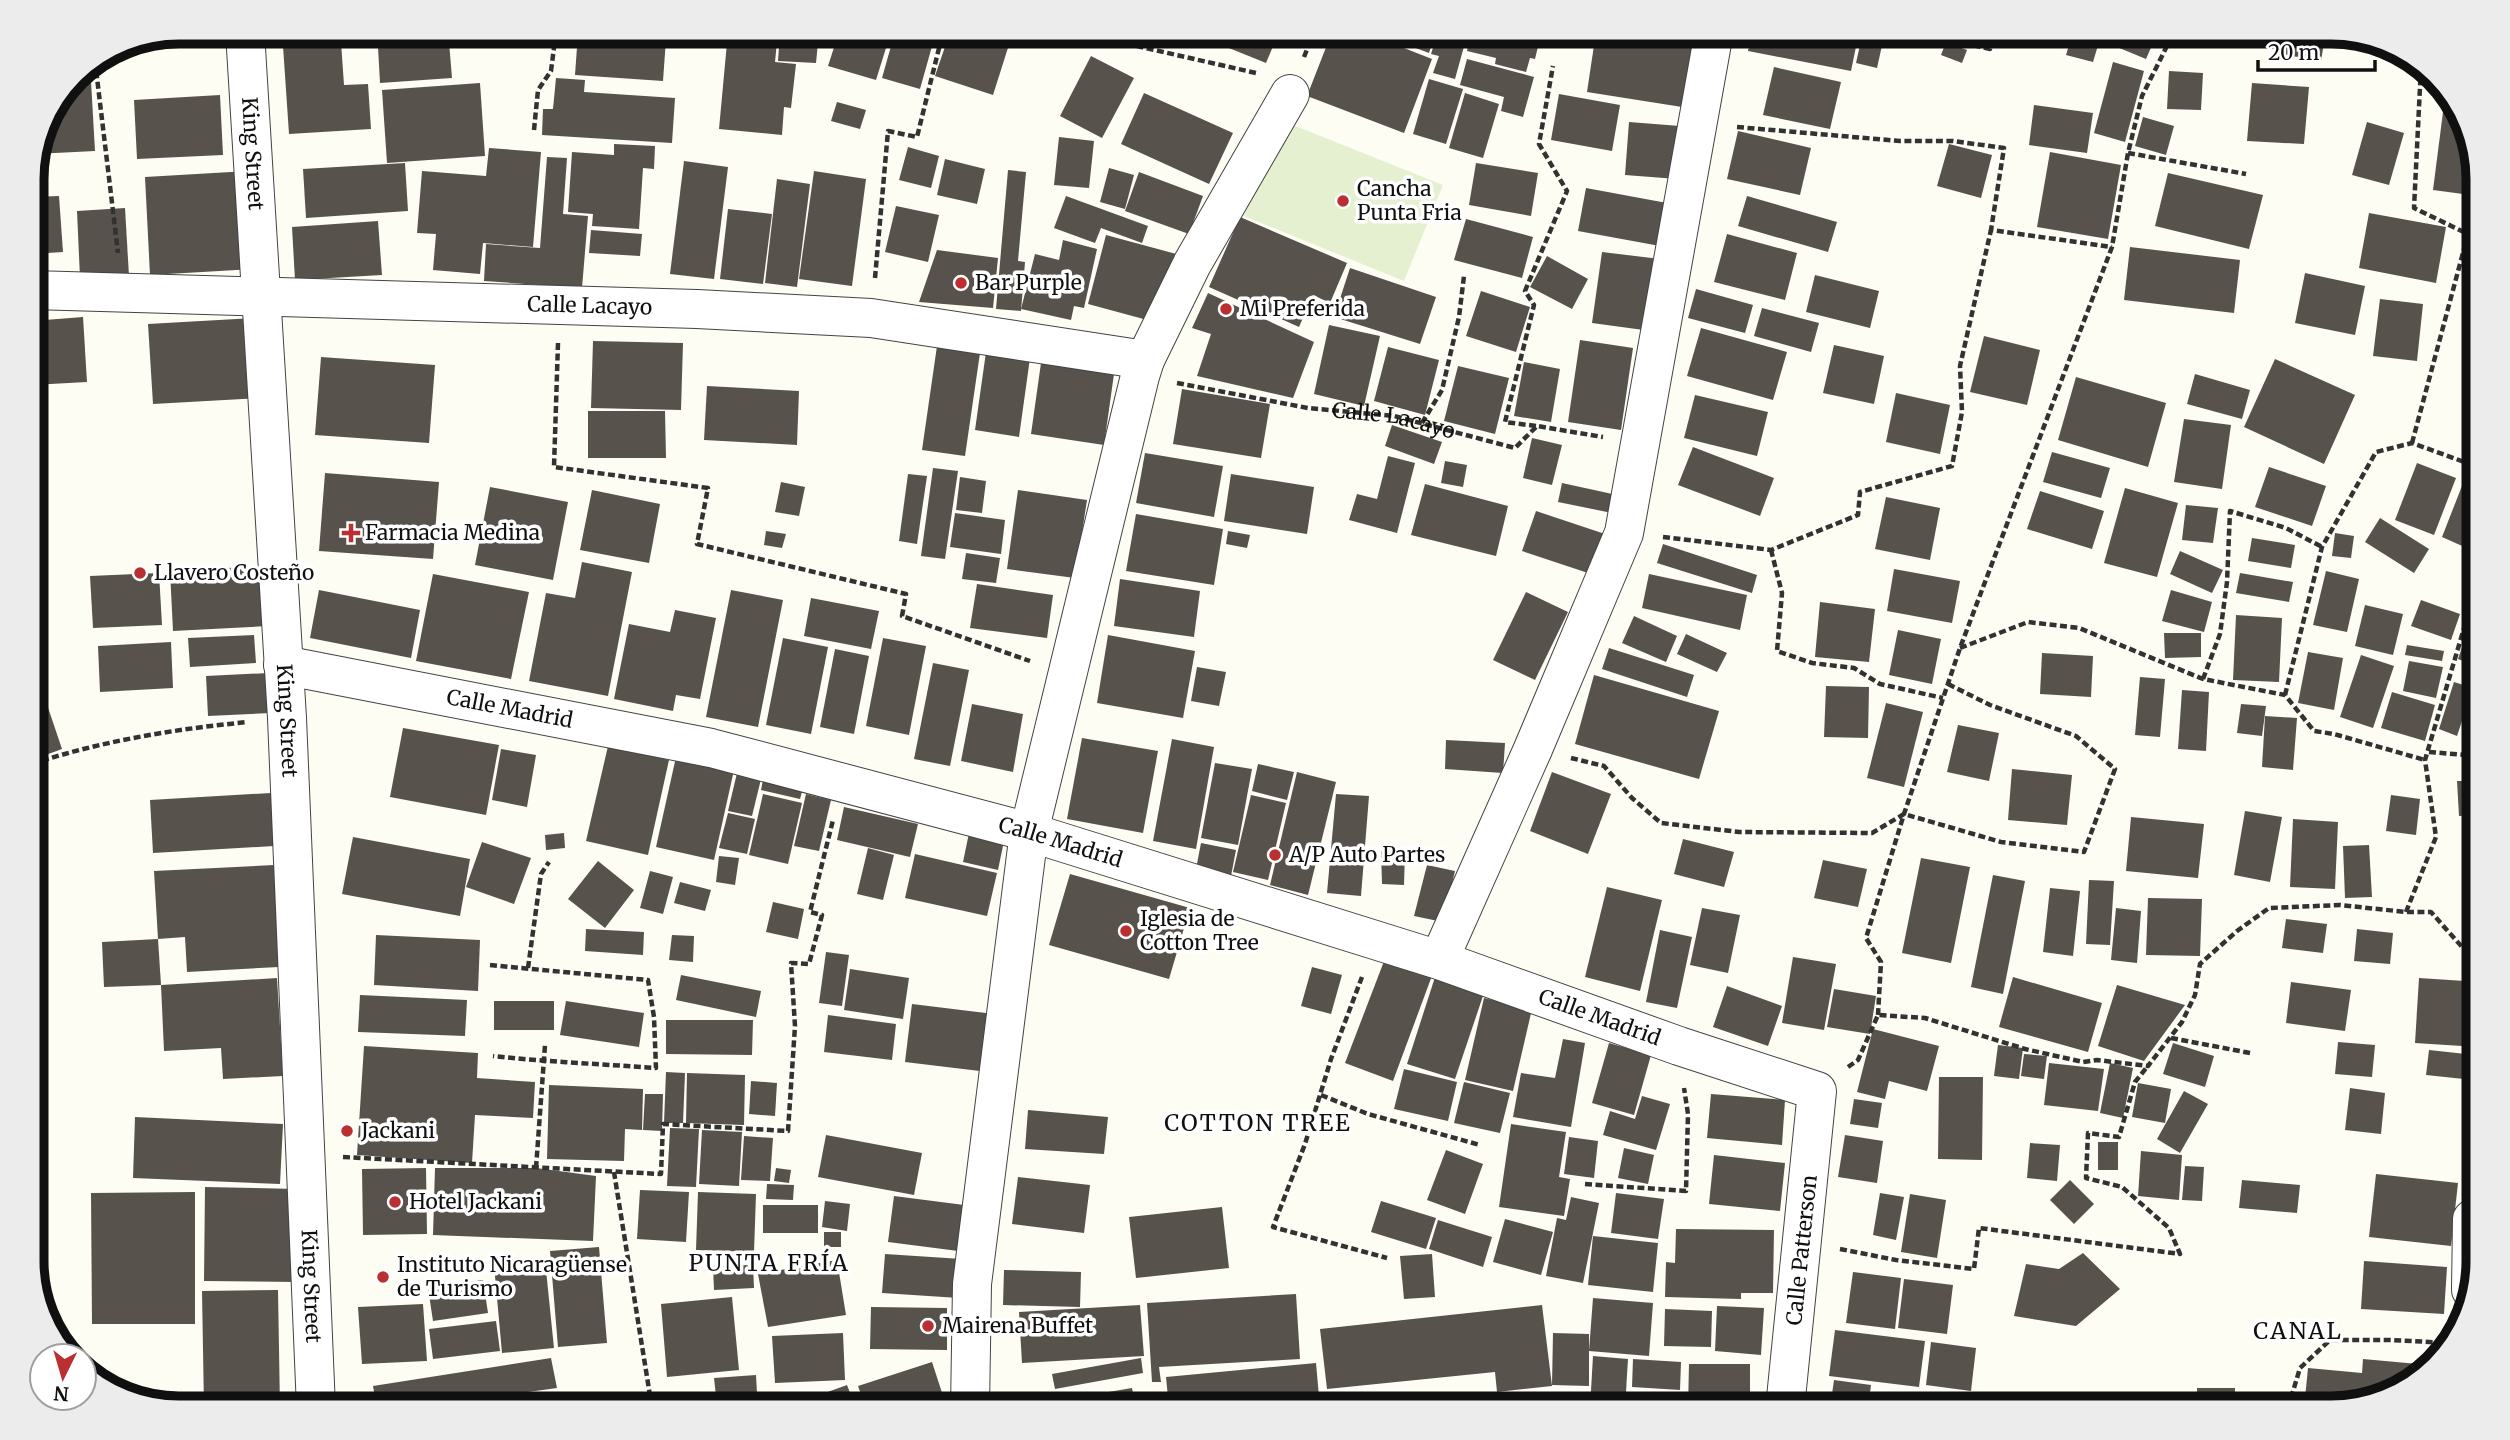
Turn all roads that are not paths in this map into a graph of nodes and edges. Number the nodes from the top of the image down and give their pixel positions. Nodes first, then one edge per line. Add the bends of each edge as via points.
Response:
1 (246, 44) edge
2 (1712, 44) edge
3 (1279, 85) road end
4 (44, 290) edge
5 (263, 297) junction
6 (1142, 368) junction
7 (284, 665) junction
8 (1029, 832) junction
9 (1439, 960) junction
10 (1817, 1091) joint
11 (315, 1396) edge
12 (970, 1396) edge
13 (1786, 1396) edge

1 - 5 street, King Street
2 - 9 street via 1624,533
3 - 6 street
4 - 5 street, Calle Lacayo
5 - 6 street, Calle Lacayo via 871,318
5 - 7 street, King Street
6 - 8 street
7 - 8 street, Calle Madrid via 711,748
7 - 11 street, King Street
8 - 9 street, Calle Madrid
8 - 12 street via 972,1284
9 - 10 street, Calle Madrid
10 - 13 street, Calle Patterson

